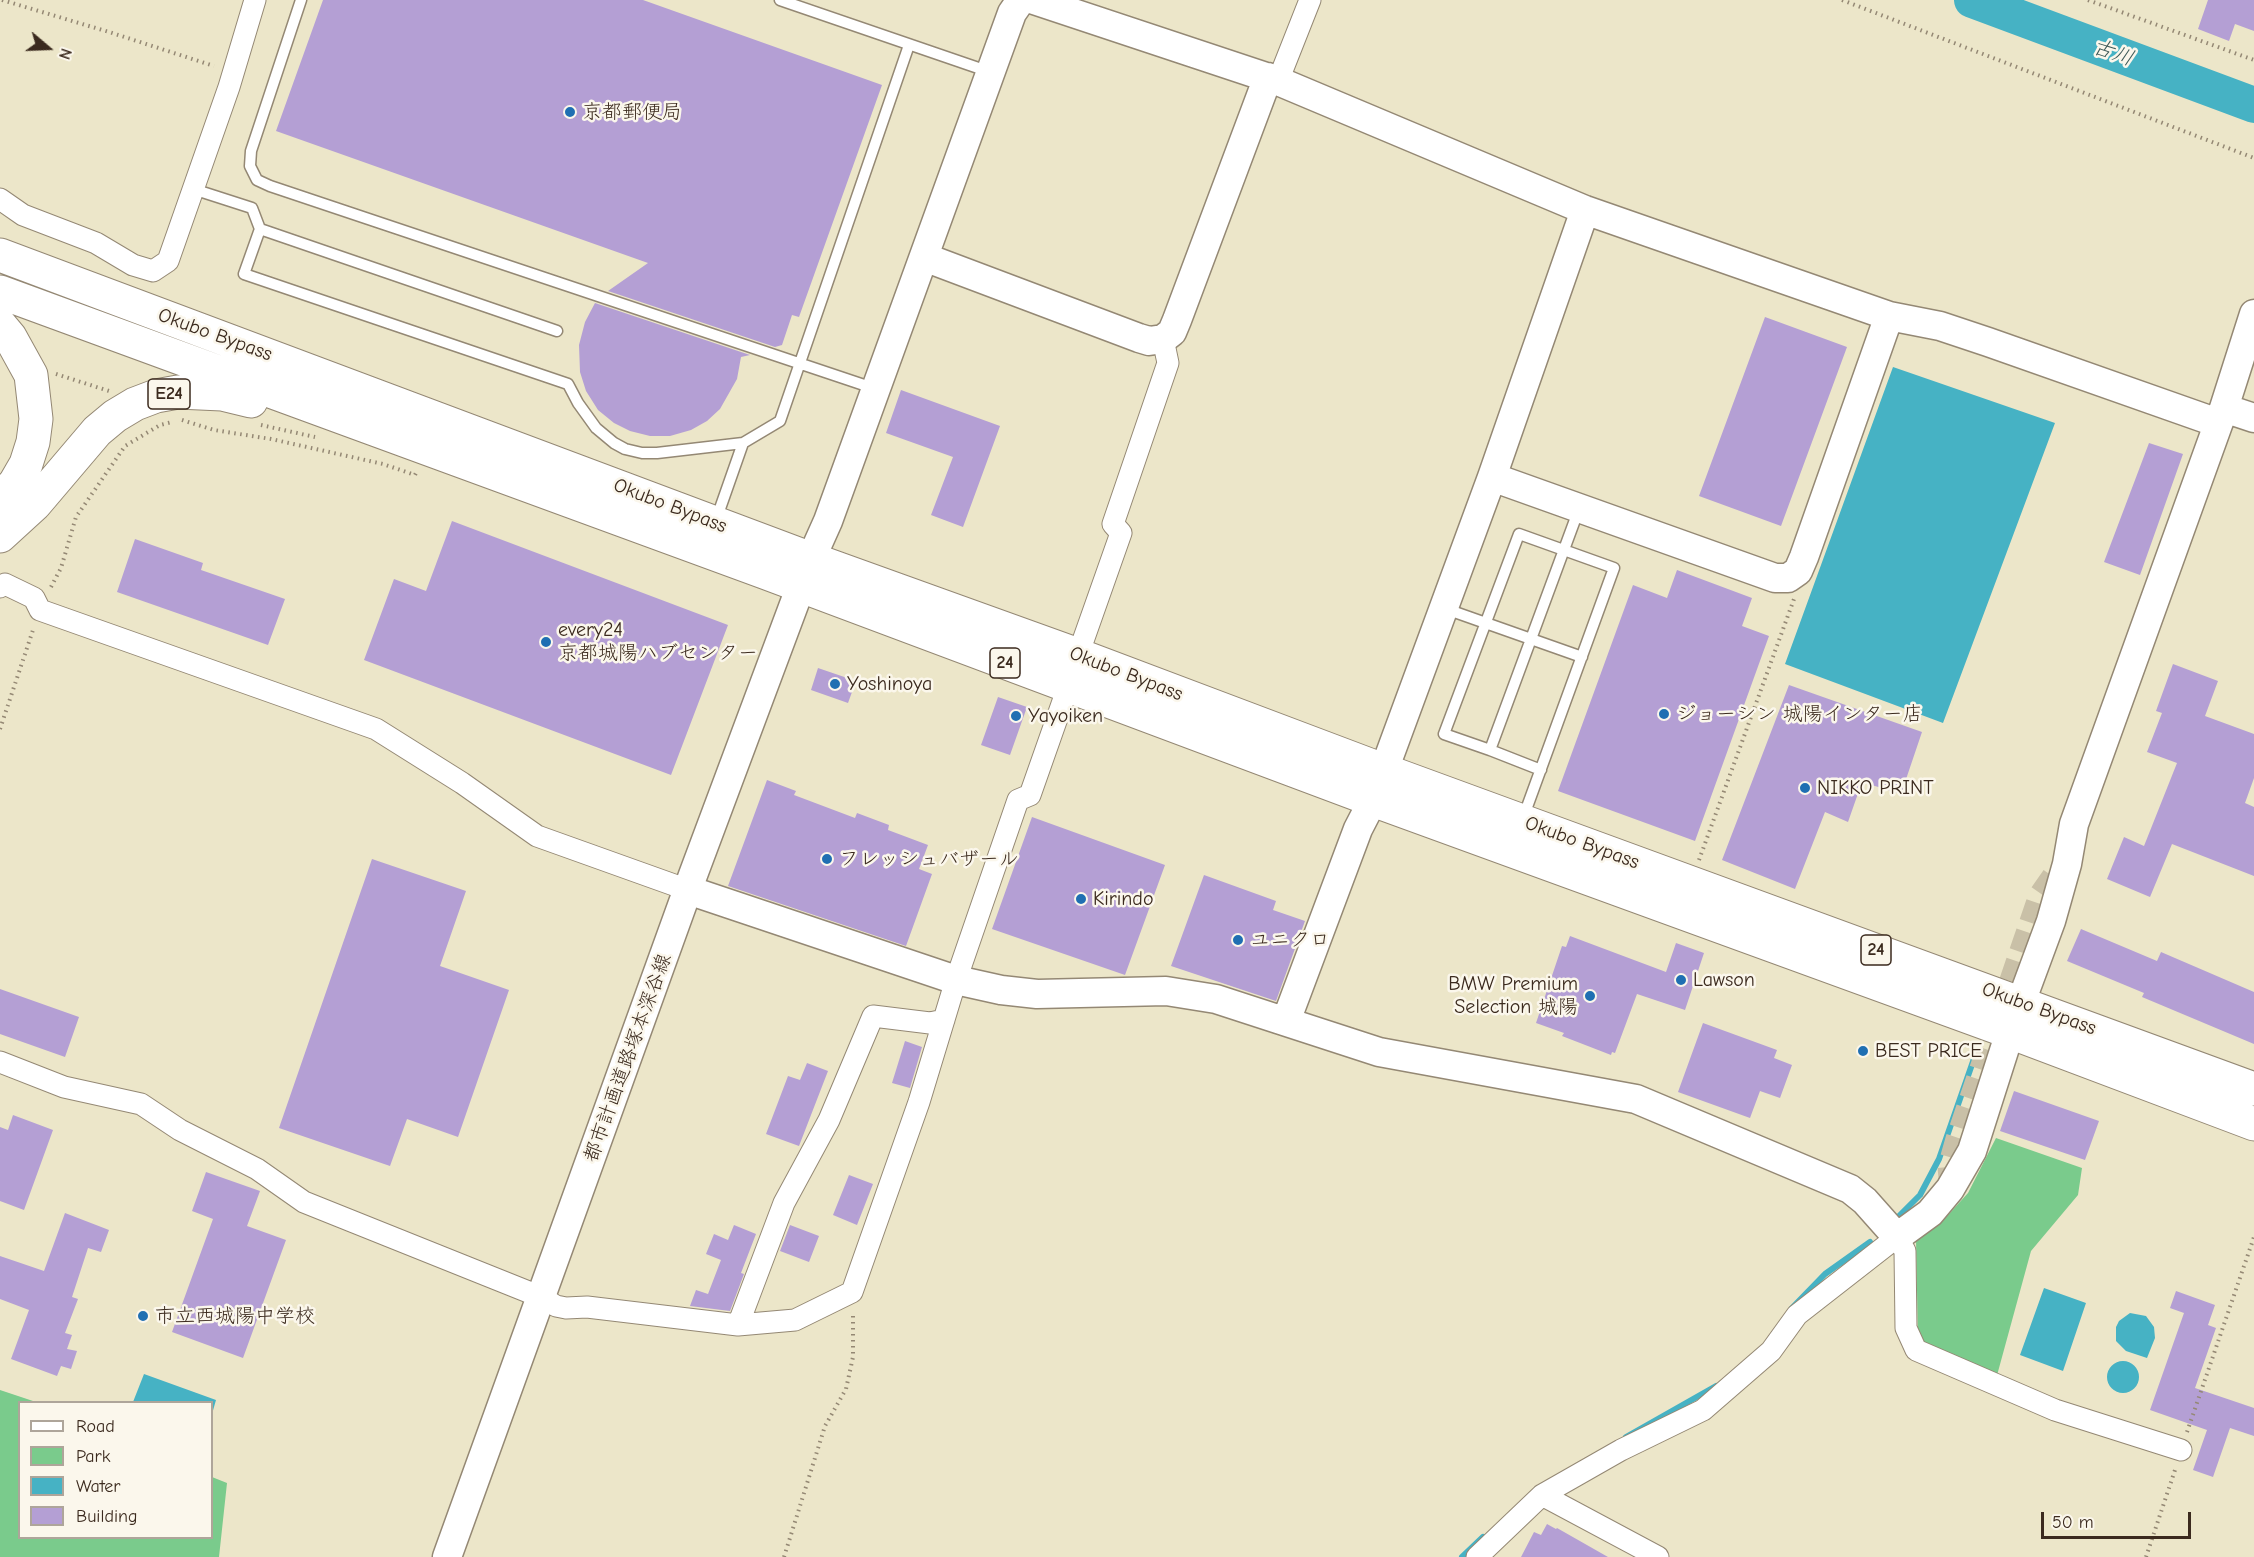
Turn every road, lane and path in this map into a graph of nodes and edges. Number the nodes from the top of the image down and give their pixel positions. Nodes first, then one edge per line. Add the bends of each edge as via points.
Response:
1 (2, 0) edge
2 (255, 0) edge
3 (301, 0) edge
4 (780, 0) edge
5 (1021, 0) edge
6 (1034, 0) edge
7 (1311, 0) edge
8 (1842, 0) edge
9 (2088, 0) edge
10 (909, 45) junction
11 (2254, 60) edge
12 (232, 72) junction
13 (990, 72) junction
14 (1273, 79) junction
15 (2254, 158) edge
16 (193, 189) junction
17 (0, 199) edge
18 (1585, 210) junction
19 (260, 229) junction
20 (0, 240) edge
21 (0, 255) edge
22 (924, 257) junction
23 (0, 292) edge
24 (129, 303) junction
25 (2254, 314) edge
26 (1890, 316) junction
27 (0, 325) edge
28 (557, 331) dead end
29 (1163, 339) junction
30 (801, 364) junction
31 (53, 373) dead end
32 (876, 389) junction
33 (112, 392) dead end
34 (2221, 415) junction
35 (2254, 418) edge
36 (257, 425) dead end
37 (389, 436) junction
38 (322, 439) dead end
39 (743, 443) junction
40 (418, 466) dead end
41 (1492, 477) junction
42 (0, 500) edge
43 (1579, 509) junction
44 (715, 523) junction
45 (1113, 524) junction
46 (0, 536) edge
47 (1565, 550) junction
48 (806, 573) junction
49 (1794, 575) junction
50 (0, 587) edge
51 (1443, 607) junction
52 (40, 610) junction
53 (1486, 623) junction
54 (1531, 639) junction
55 (1078, 640) junction
56 (1582, 657) junction
57 (1059, 696) junction
58 (0, 729) edge
59 (1490, 750) junction
60 (1383, 770) junction
61 (1541, 770) junction
62 (1373, 800) junction
63 (1522, 821) junction
64 (1692, 883) junction
65 (688, 890) junction
66 (956, 980) junction
67 (2016, 1018) junction
68 (944, 1020) junction
69 (1286, 1021) junction
70 (0, 1062) edge
71 (2254, 1089) edge
72 (2254, 1124) edge
73 (2254, 1236) edge
74 (1897, 1237) junction
75 (852, 1292) junction
76 (541, 1297) junction
77 (738, 1325) junction
78 (2181, 1450) junction
79 (1542, 1495) junction
80 (447, 1557) edge
81 (784, 1557) edge
82 (1478, 1557) edge
83 (1658, 1557) edge
84 (2146, 1557) edge

1 - 12 path
2 - 12 street
3 - 30 lane via 251,151 250,166 257,180
4 - 10 lane
5 - 13 street, 都市計画道路塚本深谷線 via 1012,13
6 - 14 street
7 - 14 street
8 - 15 path
9 - 11 path
10 - 13 lane
10 - 30 lane
12 - 16 street
13 - 22 street, 都市計画道路塚本深谷線
14 - 18 street
14 - 29 street via 1172,332
16 - 17 street via 168,261 153,271 133,265 96,243 23,215
16 - 19 lane via 252,208
18 - 26 street
18 - 41 street
19 - 28 lane
19 - 39 lane via 244,274 568,384 596,428 625,449 657,453
20 - 24 highway
21 - 24 highway, Okubo Bypass / 24
22 - 29 street via 1138,338
22 - 32 street, 都市計画道路塚本深谷線
23 - 37 highway, Okubo Bypass / 24
24 - 44 highway, Okubo Bypass / 24
25 - 34 street
26 - 34 street via 1940,326
26 - 49 street via 1804,557
27 - 42 highway via 31,375 36,419 26,464
29 - 45 street via 1168,363
30 - 32 lane
30 - 39 lane via 780,422
31 - 33 path
32 - 48 street, 都市計画道路塚本深谷線
34 - 35 street
34 - 67 street via 2074,824 2051,921
36 - 38 path
37 - 46 highway, E24 via 222,394 178,392 156,396 115,416 98,431 35,504
37 - 48 highway, Okubo Bypass / 24
39 - 44 lane
40 - 52 path via 415,475 383,464 214,430 181,419 160,425 124,446 76,517 61,568
41 - 43 street
41 - 51 street
43 - 47 lane
43 - 49 street via 1775,578
44 - 48 highway, Okubo Bypass / 24
45 - 55 street
45 - 55 street via 1121,533
47 - 53 lane via 1519,534
47 - 54 lane
47 - 56 lane via 1614,568
48 - 55 highway, Okubo Bypass / 24
48 - 57 highway, Okubo Bypass / 24
48 - 65 street, 都市計画道路塚本深谷線
49 - 64 path via 1794,603
50 - 52 street via 5,584 34,598
51 - 53 lane
51 - 60 street
52 - 58 path
52 - 65 street via 376,729 537,836
53 - 54 lane
53 - 59 lane via 1444,734
54 - 56 lane
54 - 59 lane
55 - 60 highway, Okubo Bypass / 24
56 - 61 lane
57 - 62 highway, Okubo Bypass / 24
57 - 66 street via 1030,795 1018,800
59 - 61 lane
60 - 62 street
60 - 63 highway, Okubo Bypass / 24
61 - 63 lane
62 - 67 highway, Okubo Bypass / 24
62 - 69 street via 1358,829
63 - 64 highway, Okubo Bypass / 24
64 - 67 highway, Okubo Bypass / 24
65 - 66 street
65 - 76 street, 都市計画道路塚本深谷線
66 - 68 street
66 - 69 street via 1037,994 1166,991 1216,999
67 - 71 highway, Okubo Bypass / 24
67 - 72 highway, Okubo Bypass / 24
67 - 74 street via 1972,1151 1950,1189 1930,1213
68 - 75 street
68 - 77 street via 930,1023 873,1016 829,1120 784,1203
69 - 74 street via 1379,1052 1636,1099 1850,1189
70 - 76 street via 64,1087 141,1104 180,1130 257,1169 304,1202
73 - 78 path
74 - 78 street via 1905,1251 1906,1328 1916,1350 2055,1410
74 - 79 street via 1797,1315 1771,1351 1703,1410
75 - 77 street via 795,1320
75 - 81 path via 853,1357 846,1389 825,1426
76 - 77 street via 566,1308 587,1307
76 - 80 street, 都市計画道路塚本深谷線
78 - 84 path
79 - 82 street
79 - 83 street

